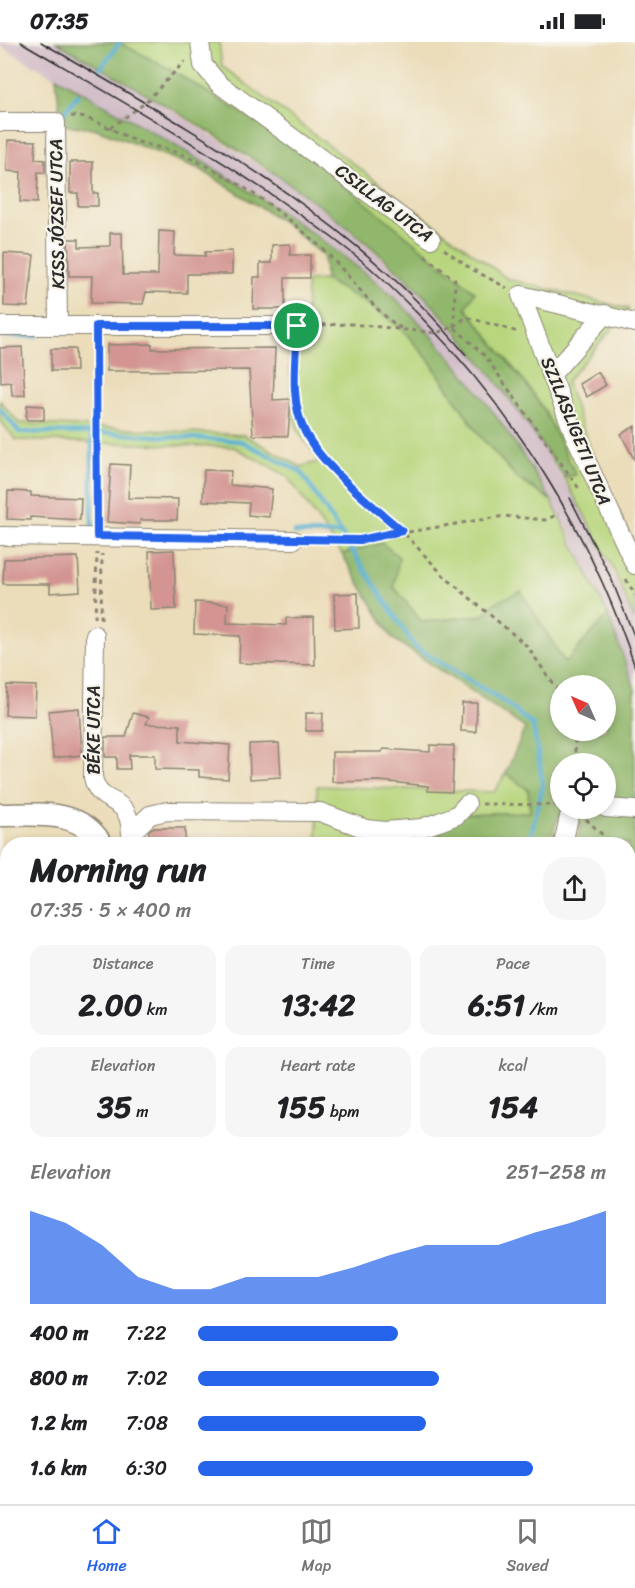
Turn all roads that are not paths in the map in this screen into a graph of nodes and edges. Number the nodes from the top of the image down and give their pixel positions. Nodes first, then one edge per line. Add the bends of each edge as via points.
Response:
1 (200, 43) edge
2 (0, 122) edge
3 (426, 242) road end
4 (605, 314) junction
5 (635, 323) edge
6 (0, 326) edge
7 (58, 326) junction
8 (301, 326) road end
9 (551, 375) junction
10 (0, 536) edge
11 (293, 540) road end
12 (630, 570) edge
13 (98, 628) road end
14 (467, 804) road end
15 (616, 809) edge
16 (635, 810) edge
17 (0, 815) edge
18 (574, 819) edge
19 (97, 837) edge
20 (131, 837) edge
21 (133, 837) edge
22 (565, 837) edge

1 - 3 street, CSILLAG UTCA via 203,64 219,84
2 - 7 street, KISS JÓZSEF UTCA via 56,122
4 - 5 street
4 - 9 street
4 - 9 street, SZILASLIGETI UTCA via 521,295
6 - 7 street
7 - 8 street
9 - 12 street, SZILASLIGETI UTCA
10 - 11 street
13 - 20 street, BÉKE UTCA via 93,777 100,794 126,810 131,820
14 - 21 street via 450,818 404,830 366,829 320,812 167,811 150,815
15 - 16 street
17 - 19 street via 54,815 81,821
18 - 22 street

